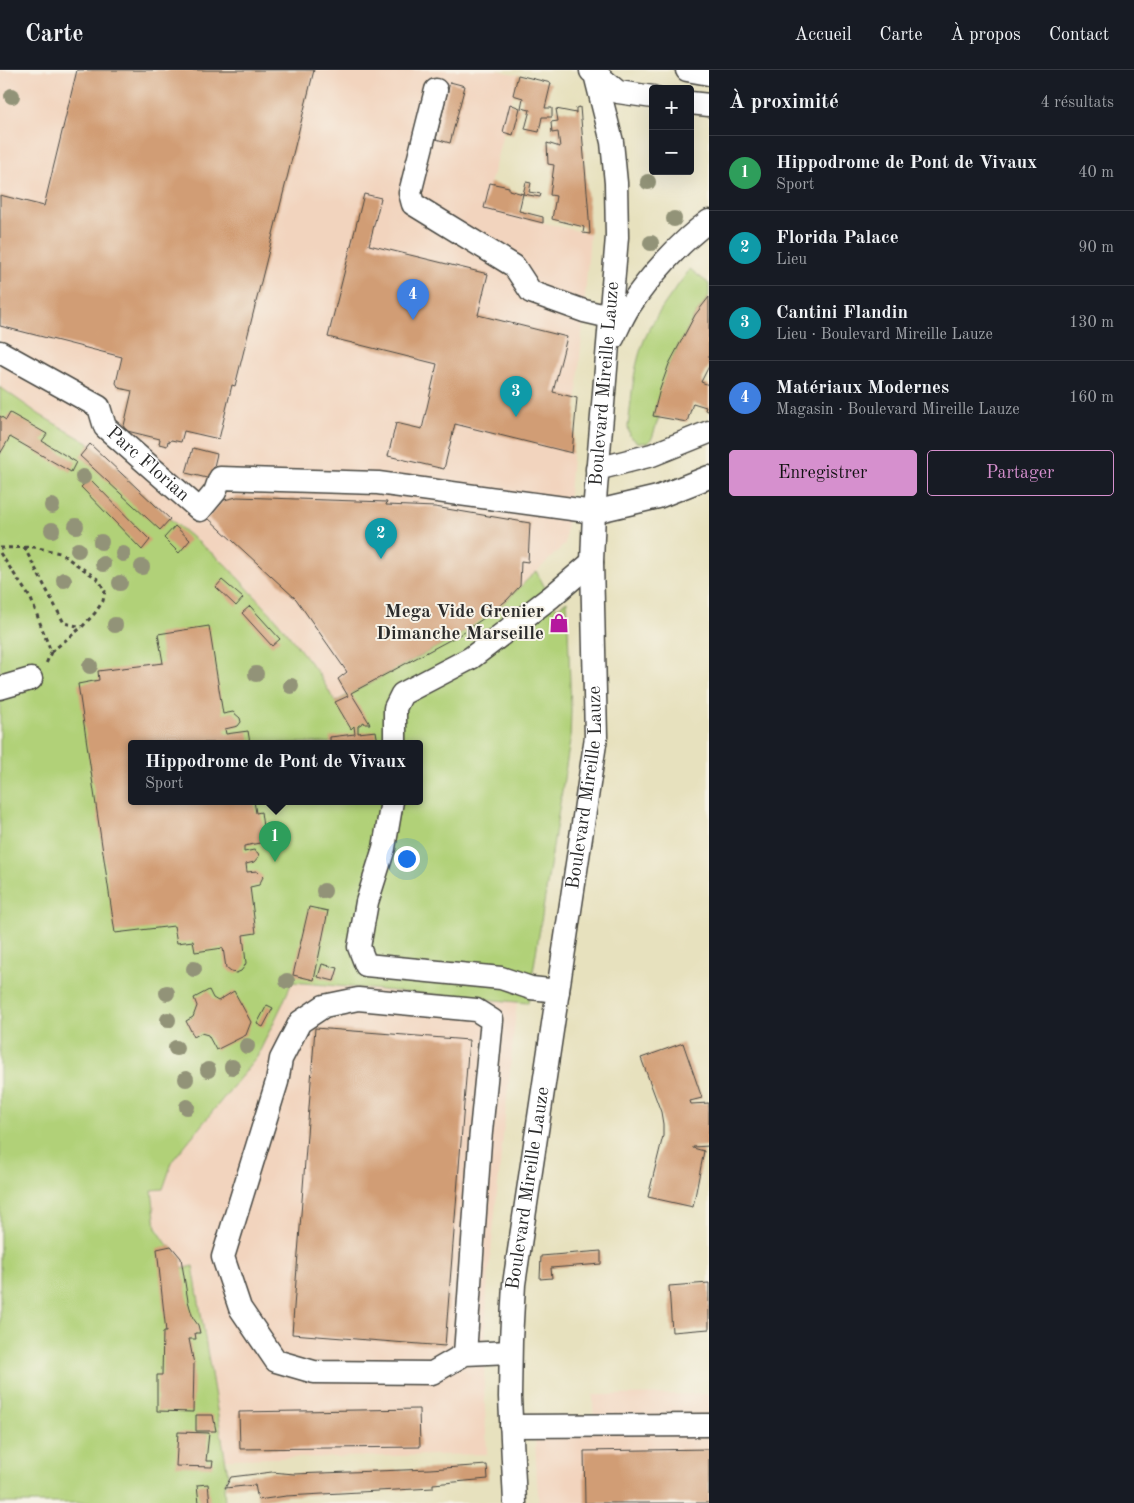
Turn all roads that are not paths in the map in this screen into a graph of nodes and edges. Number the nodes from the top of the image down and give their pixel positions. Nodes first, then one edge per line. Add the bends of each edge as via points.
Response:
1 (592, 70) edge
2 (687, 70) edge
3 (709, 74) edge
4 (436, 90) dead end
5 (649, 96) edge
6 (694, 103) edge
7 (709, 105) edge
8 (709, 221) edge
9 (610, 317) junction
10 (608, 348) junction
11 (0, 352) edge
12 (709, 432) edge
13 (597, 469) junction
14 (709, 477) edge
15 (594, 512) junction
16 (592, 562) junction
17 (30, 679) road end
18 (0, 688) edge
19 (396, 740) edge
20 (391, 805) edge
21 (558, 990) junction
22 (510, 1352) junction
23 (465, 1354) junction
24 (709, 1425) edge
25 (511, 1426) junction
26 (514, 1503) edge

1 - 5 street via 618,92
1 - 9 street, Boulevard Mireille Lauze via 612,142 616,183 617,237
2 - 3 street
4 - 9 street via 410,194 413,204 514,266 531,292
6 - 7 street
8 - 10 street via 672,254 635,299
9 - 10 street, Boulevard Mireille Lauze
10 - 13 street, Boulevard Mireille Lauze
11 - 15 street, Parc Florian via 99,408 105,427 200,510 216,492 220,478 378,483
12 - 13 street via 652,455
13 - 15 street, Boulevard Mireille Lauze
14 - 15 street via 658,497
15 - 16 street, Boulevard Mireille Lauze
16 - 19 street via 471,658 402,694 395,708
16 - 21 street, Boulevard Mireille Lauze via 596,737
17 - 18 street
20 - 21 street via 359,947 366,965 501,978 531,988
21 - 22 street, Boulevard Mireille Lauze via 514,1284
22 - 23 street
22 - 25 street, Boulevard Mireille Lauze
23 - 23 street via 432,1373 314,1372 276,1361 240,1308 222,1257 277,1082 281,1058 300,1022 324,1006 358,999 476,1010 492,1020
24 - 25 street
25 - 26 street, Boulevard Mireille Lauze

